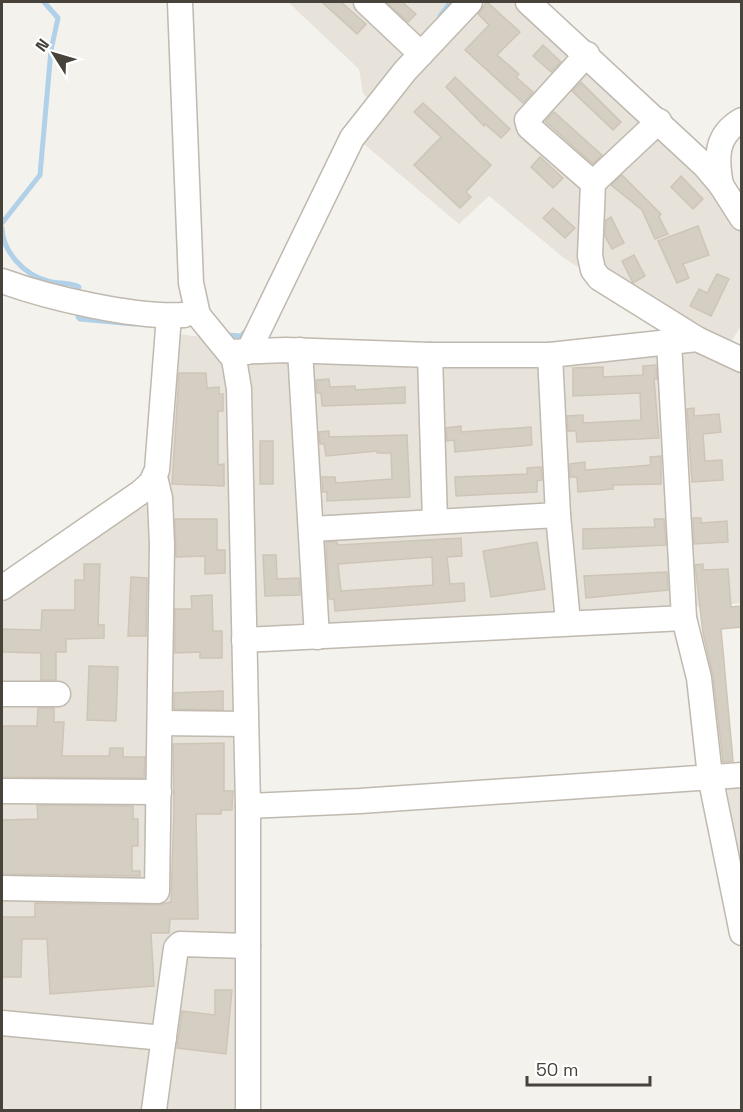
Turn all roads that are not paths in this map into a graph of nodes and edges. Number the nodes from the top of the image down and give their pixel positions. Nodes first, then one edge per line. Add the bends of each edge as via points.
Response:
1 (180, 2) edge
2 (366, 2) edge
3 (470, 2) edge
4 (528, 2) edge
5 (421, 54) junction
6 (587, 54) junction
7 (658, 121) junction
8 (734, 125) edge
9 (681, 142) junction
10 (593, 183) junction
11 (722, 185) junction
12 (741, 218) edge
13 (2, 281) edge
14 (198, 315) junction
15 (169, 316) junction
16 (679, 337) junction
17 (300, 350) junction
18 (239, 352) junction
19 (739, 354) edge
20 (430, 355) junction
21 (550, 355) junction
22 (154, 477) junction
23 (558, 514) junction
24 (435, 521) junction
25 (312, 529) junction
26 (2, 588) edge
27 (684, 618) junction
28 (568, 622) junction
29 (317, 637) junction
30 (244, 640) junction
31 (2, 694) edge
32 (58, 694) dead end
33 (160, 723) junction
34 (245, 724) junction
35 (741, 775) edge
36 (710, 776) junction
37 (2, 791) edge
38 (159, 792) junction
39 (248, 806) junction
40 (2, 888) edge
41 (741, 933) edge
42 (248, 946) junction
43 (2, 1023) edge
44 (164, 1038) junction
45 (154, 1110) edge
46 (248, 1110) edge

1 - 14 street via 191,282
2 - 5 street
3 - 5 street
4 - 6 street
5 - 18 street via 349,143
6 - 7 street
6 - 10 street via 527,120 529,127
7 - 9 street
7 - 10 street
8 - 9 street
8 - 11 street via 718,149
9 - 11 street
10 - 16 street via 592,270
11 - 12 street
13 - 15 street via 64,298
14 - 15 street
14 - 18 street
15 - 22 street
16 - 19 street
16 - 21 street
16 - 27 street
17 - 18 street
17 - 20 street
17 - 25 street
18 - 30 street via 234,359 239,388
20 - 21 street
20 - 24 street
21 - 23 street
22 - 26 street via 147,488
22 - 33 street via 161,510
23 - 24 street
23 - 28 street
24 - 25 street
25 - 29 street
27 - 28 street
27 - 36 street via 699,678
28 - 29 street
29 - 30 street
30 - 34 street
31 - 32 street
33 - 34 street
33 - 38 street
34 - 39 street
35 - 36 street
36 - 39 street
36 - 41 street
37 - 38 street
38 - 40 street via 157,891
39 - 42 street
42 - 44 street via 178,945
42 - 46 street
43 - 44 street
44 - 45 street

